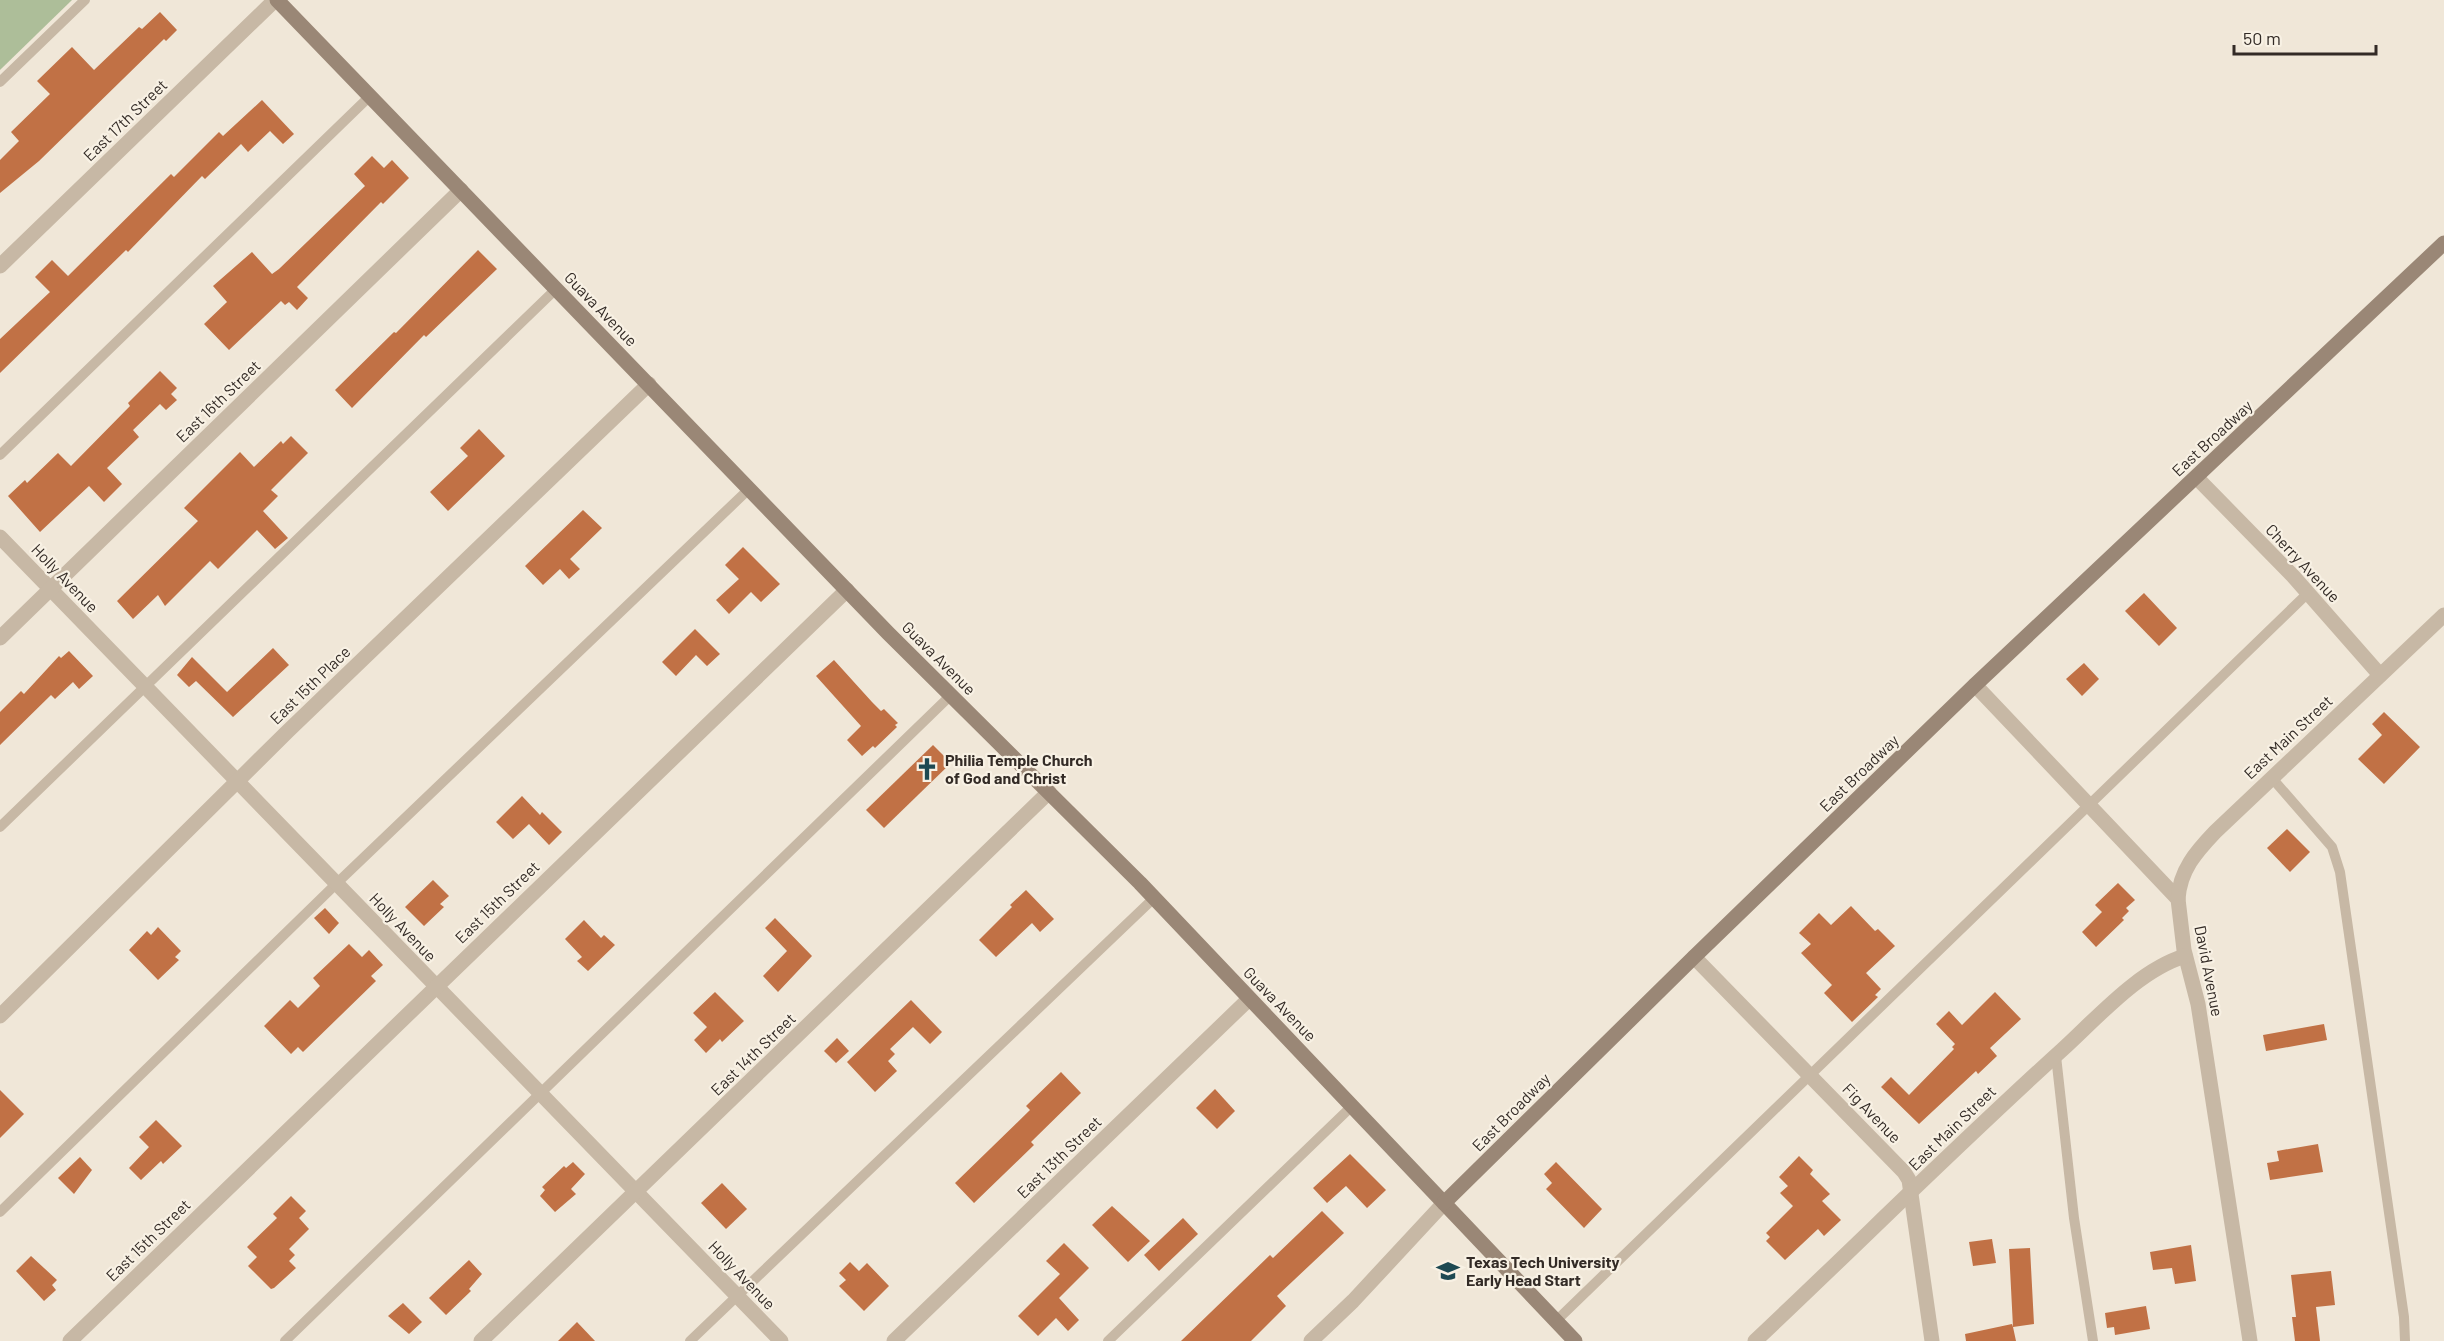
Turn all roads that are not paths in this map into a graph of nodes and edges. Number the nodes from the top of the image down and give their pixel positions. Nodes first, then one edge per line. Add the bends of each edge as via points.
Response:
1 (85, 0) edge
2 (276, 0) edge
3 (0, 82) edge
4 (370, 96) junction
5 (461, 190) junction
6 (2444, 243) edge
7 (0, 266) edge
8 (556, 288) junction
9 (649, 384) junction
10 (0, 455) edge
11 (2197, 478) junction
12 (750, 488) junction
13 (0, 537) edge
14 (51, 589) junction
15 (847, 590) junction
16 (2308, 593) junction
17 (2444, 615) edge
18 (0, 638) edge
19 (2380, 675) junction
20 (144, 686) junction
21 (1975, 686) junction
22 (951, 695) junction
23 (2271, 777) junction
24 (237, 782) junction
25 (1049, 792) junction
26 (2090, 804) junction
27 (0, 827) edge
28 (336, 884) junction
29 (1154, 898) junction
30 (2178, 899) junction
31 (2185, 956) junction
32 (1694, 957) junction
33 (436, 987) junction
34 (1250, 999) junction
35 (0, 1016) edge
36 (2056, 1056) junction
37 (1810, 1076) junction
38 (539, 1093) junction
39 (1352, 1106) junction
40 (635, 1192) junction
41 (1910, 1193) junction
42 (1444, 1203) junction
43 (0, 1212) edge
44 (737, 1296) junction
45 (1556, 1321) junction
46 (70, 1341) edge
47 (285, 1341) edge
48 (481, 1341) edge
49 (690, 1341) edge
50 (781, 1341) edge
51 (894, 1341) edge
52 (1108, 1341) edge
53 (1311, 1341) edge
54 (1575, 1341) edge
55 (1755, 1341) edge
56 (1932, 1341) edge
57 (2093, 1341) edge
58 (2250, 1341) edge
59 (2405, 1341) edge

1 - 3 lane
2 - 4 street, Guava Avenue
2 - 7 street, East 17th Street
4 - 5 street, Guava Avenue
4 - 10 lane
5 - 8 street, Guava Avenue
5 - 14 street, East 16th Street
6 - 11 street, East Broadway
8 - 9 street, Guava Avenue
8 - 20 lane
9 - 12 street, Guava Avenue
9 - 24 street, East 15th Place
11 - 16 street, Cherry Avenue
11 - 21 street, East Broadway
12 - 15 street, Guava Avenue
12 - 28 lane
13 - 14 street, Holly Avenue
14 - 18 street, East 16th Street
14 - 20 street, Holly Avenue
15 - 22 street, Guava Avenue
15 - 33 street, East 15th Street
16 - 19 street, Cherry Avenue
16 - 26 lane
17 - 19 street, East Main Street
19 - 23 street, East Main Street
20 - 24 street, Holly Avenue
20 - 27 lane
21 - 26 street
21 - 32 street, East Broadway
22 - 25 street, Guava Avenue
22 - 38 lane
23 - 30 street, East Main Street via 2194,854 2182,878
23 - 59 lane via 2332,847 2340,872
24 - 28 street, Holly Avenue
24 - 35 street, East 15th Place
25 - 29 street, Guava Avenue
25 - 40 street, East 14th Street
26 - 30 street
26 - 37 lane
28 - 33 street, Holly Avenue
28 - 43 lane
29 - 34 street, Guava Avenue
29 - 44 lane
30 - 31 street, David Avenue
31 - 36 street, East Main Street via 2148,975
31 - 58 street, David Avenue via 2199,1015
32 - 37 street, Fig Avenue
32 - 42 street, East Broadway
33 - 38 street, Holly Avenue
33 - 46 street, East 15th Street
34 - 39 street, Guava Avenue
34 - 51 street, East 13th Street
36 - 41 street, East Main Street
36 - 57 lane via 2074,1218
37 - 41 street, Fig Avenue via 1904,1172
37 - 45 lane
38 - 40 street, Holly Avenue
38 - 47 lane
39 - 42 street, Guava Avenue
39 - 52 lane
40 - 44 street, Holly Avenue
40 - 48 street, East 14th Street
41 - 55 street, East Main Street
41 - 56 street, Fig Avenue
42 - 45 street, Guava Avenue
42 - 53 street, East Broadway
44 - 49 lane
44 - 50 street, Holly Avenue
45 - 54 street, Guava Avenue

